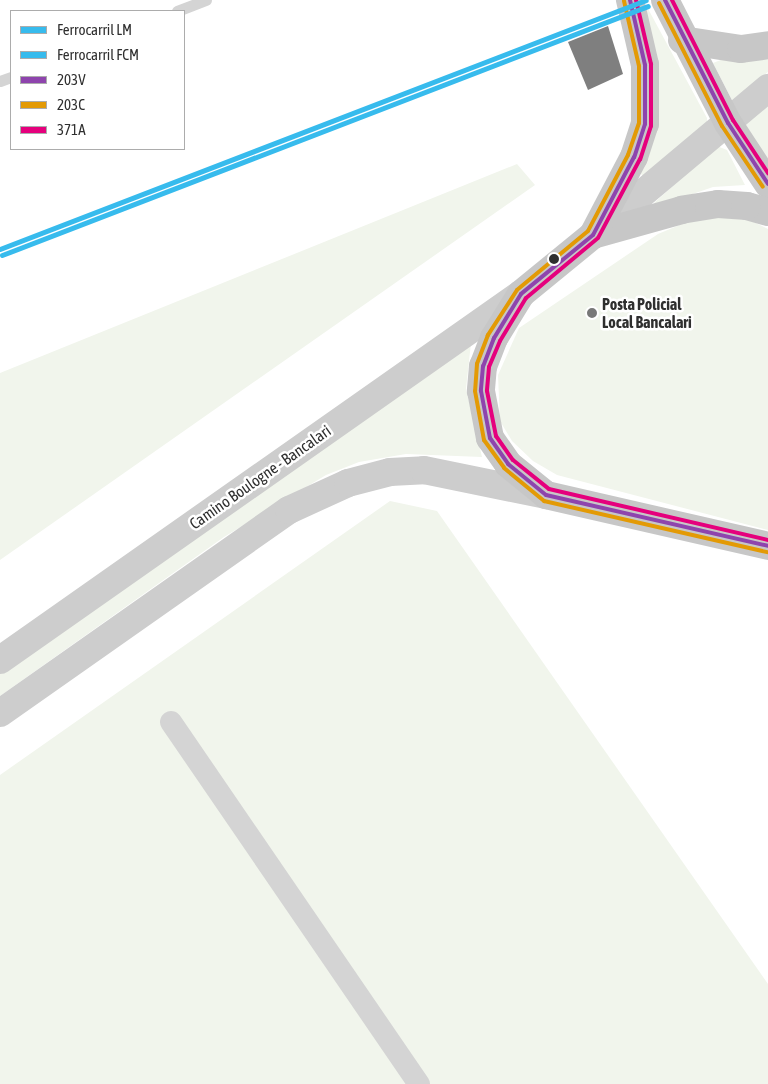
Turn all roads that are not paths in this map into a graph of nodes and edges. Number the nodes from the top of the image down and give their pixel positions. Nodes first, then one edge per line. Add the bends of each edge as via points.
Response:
1 (206, 0) edge
2 (630, 0) edge
3 (665, 0) edge
4 (180, 10) edge
5 (682, 40) junction
6 (768, 45) edge
7 (768, 88) edge
8 (728, 123) junction
9 (768, 184) edge
10 (768, 212) edge
11 (594, 235) junction
12 (521, 294) junction
13 (546, 495) junction
14 (768, 546) edge
15 (0, 660) edge
16 (0, 713) edge
17 (171, 722) dead end
18 (419, 1084) edge

1 - 4 lane
2 - 11 main road via 645,64 645,124 634,157
3 - 5 main road
5 - 6 main road via 741,49
5 - 8 main road
7 - 8 main road
8 - 9 main road
8 - 11 main road
10 - 11 main road via 747,206 718,204 682,210
11 - 12 main road
12 - 13 main road via 494,338 483,366 481,391 490,438 508,464
12 - 15 main road, Camino Boulogne - Bancalari
13 - 14 main road
13 - 16 main road via 424,470 390,472 348,483 289,510
17 - 18 street

